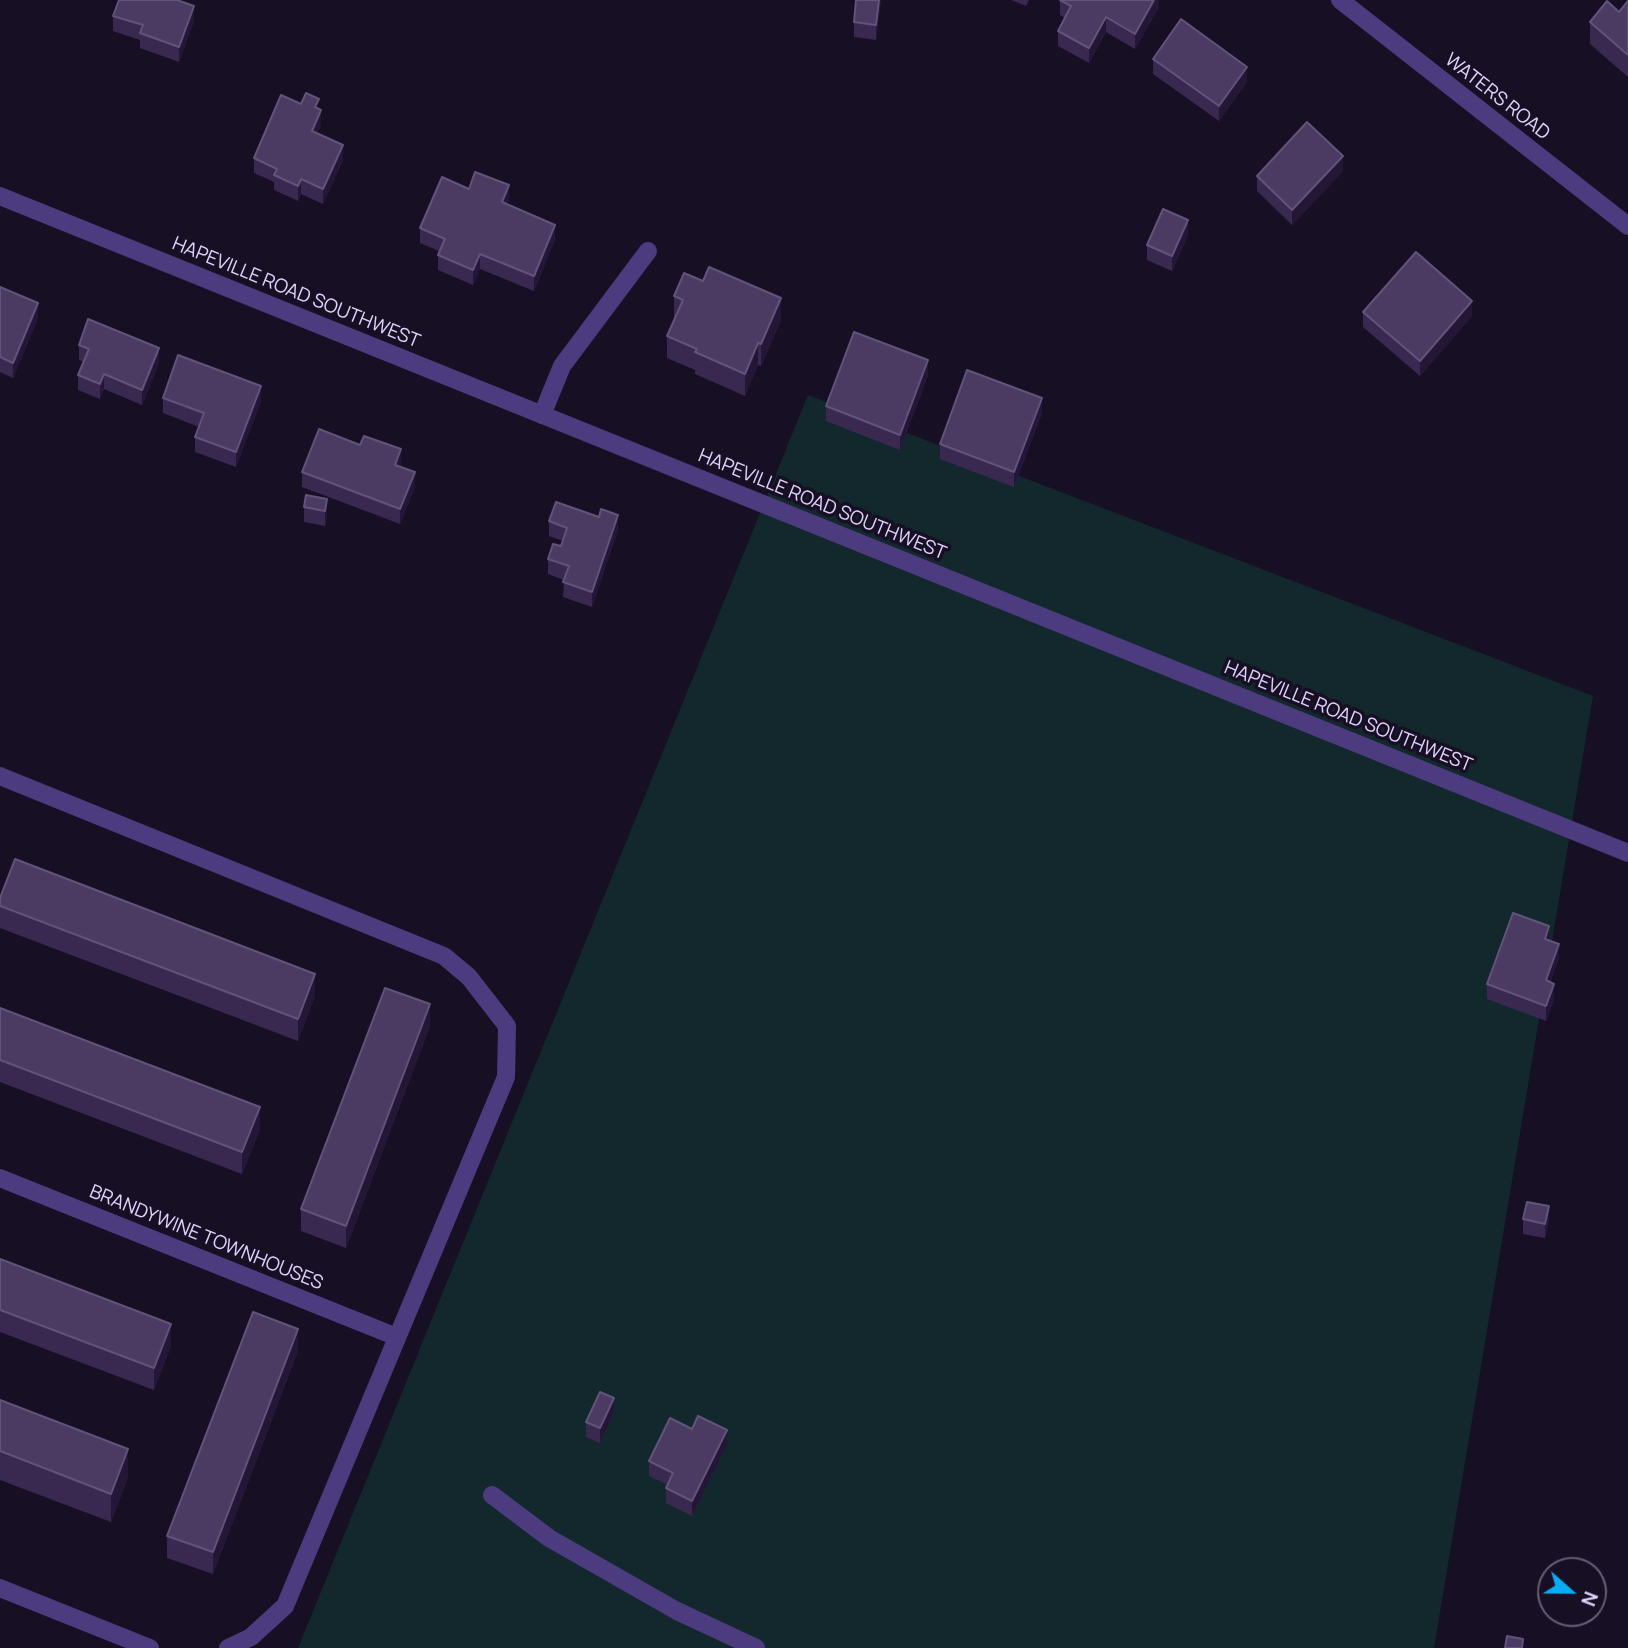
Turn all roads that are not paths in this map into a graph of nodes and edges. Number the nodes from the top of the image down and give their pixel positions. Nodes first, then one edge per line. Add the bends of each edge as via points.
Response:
1 (1340, 0) edge
2 (0, 196) edge
3 (1628, 226) edge
4 (648, 251) dead end
5 (542, 415) junction
6 (0, 776) edge
7 (1628, 853) edge
8 (0, 1178) edge
9 (397, 1337) junction
10 (492, 1495) dead end
11 (0, 1588) edge
12 (150, 1648) edge
13 (228, 1648) edge
14 (756, 1648) edge

1 - 3 street, WATERS ROAD
2 - 5 street, HAPEVILLE ROAD SOUTHWEST
4 - 5 street via 562,366
5 - 7 street, HAPEVILLE ROAD SOUTHWEST
6 - 9 street via 444,956 469,977 507,1026 506,1077
8 - 9 street, BRANDYWINE TOWNHOUSES
9 - 13 street via 285,1606 251,1637
10 - 14 street via 549,1538 677,1611
11 - 12 street

